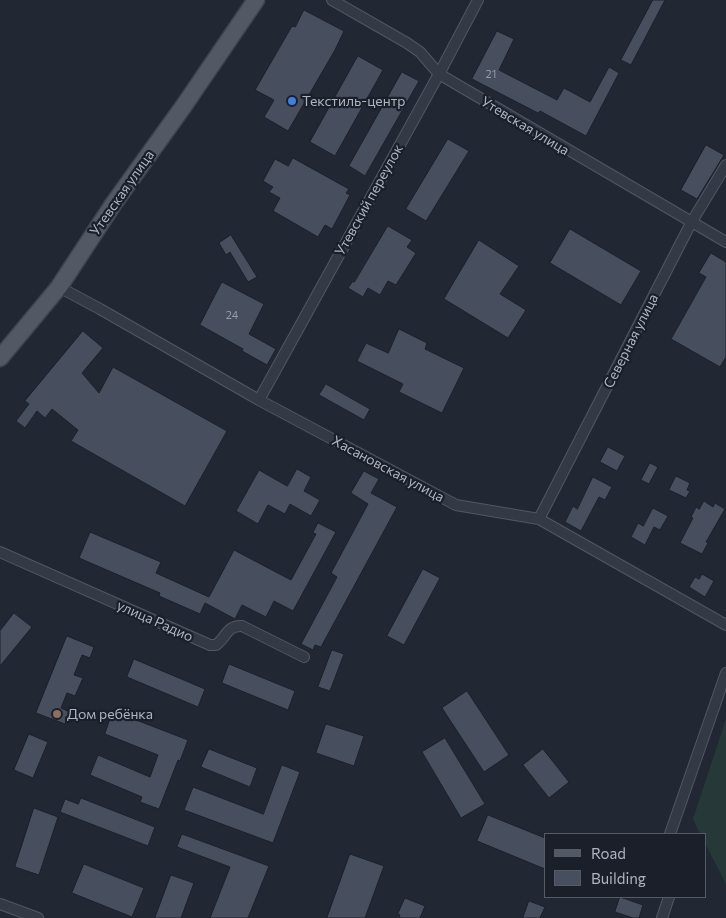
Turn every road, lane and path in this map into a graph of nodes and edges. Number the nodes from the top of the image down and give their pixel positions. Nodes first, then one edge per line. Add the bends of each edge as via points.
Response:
1 (256, 0) edge
2 (332, 0) edge
3 (478, 0) edge
4 (439, 74) junction
5 (726, 165) edge
6 (691, 224) junction
7 (726, 242) edge
8 (58, 287) junction
9 (0, 358) edge
10 (259, 400) junction
11 (539, 519) junction
12 (0, 552) edge
13 (726, 625) edge
14 (304, 657) dead end
15 (726, 673) edge
16 (670, 833) edge
17 (669, 898) edge
18 (0, 904) edge
19 (38, 918) edge
20 (662, 918) edge

1 - 8 main road, Утевская улица
2 - 4 street, Утевская улица via 420,52
3 - 4 street, Утевский переулок
4 - 6 street, Утевская улица
4 - 10 street, Утевский переулок
5 - 6 street, Северная улица
6 - 7 street, Утевская улица
6 - 11 street, Северная улица
8 - 9 main road, Утевская улица
8 - 10 street, Хасановская улица
10 - 11 street, Хасановская улица via 456,505
11 - 13 street, Хасановская улица
12 - 14 street, улица Радио via 210,645 221,642 229,629 242,626
15 - 16 street
17 - 20 street
18 - 19 street

